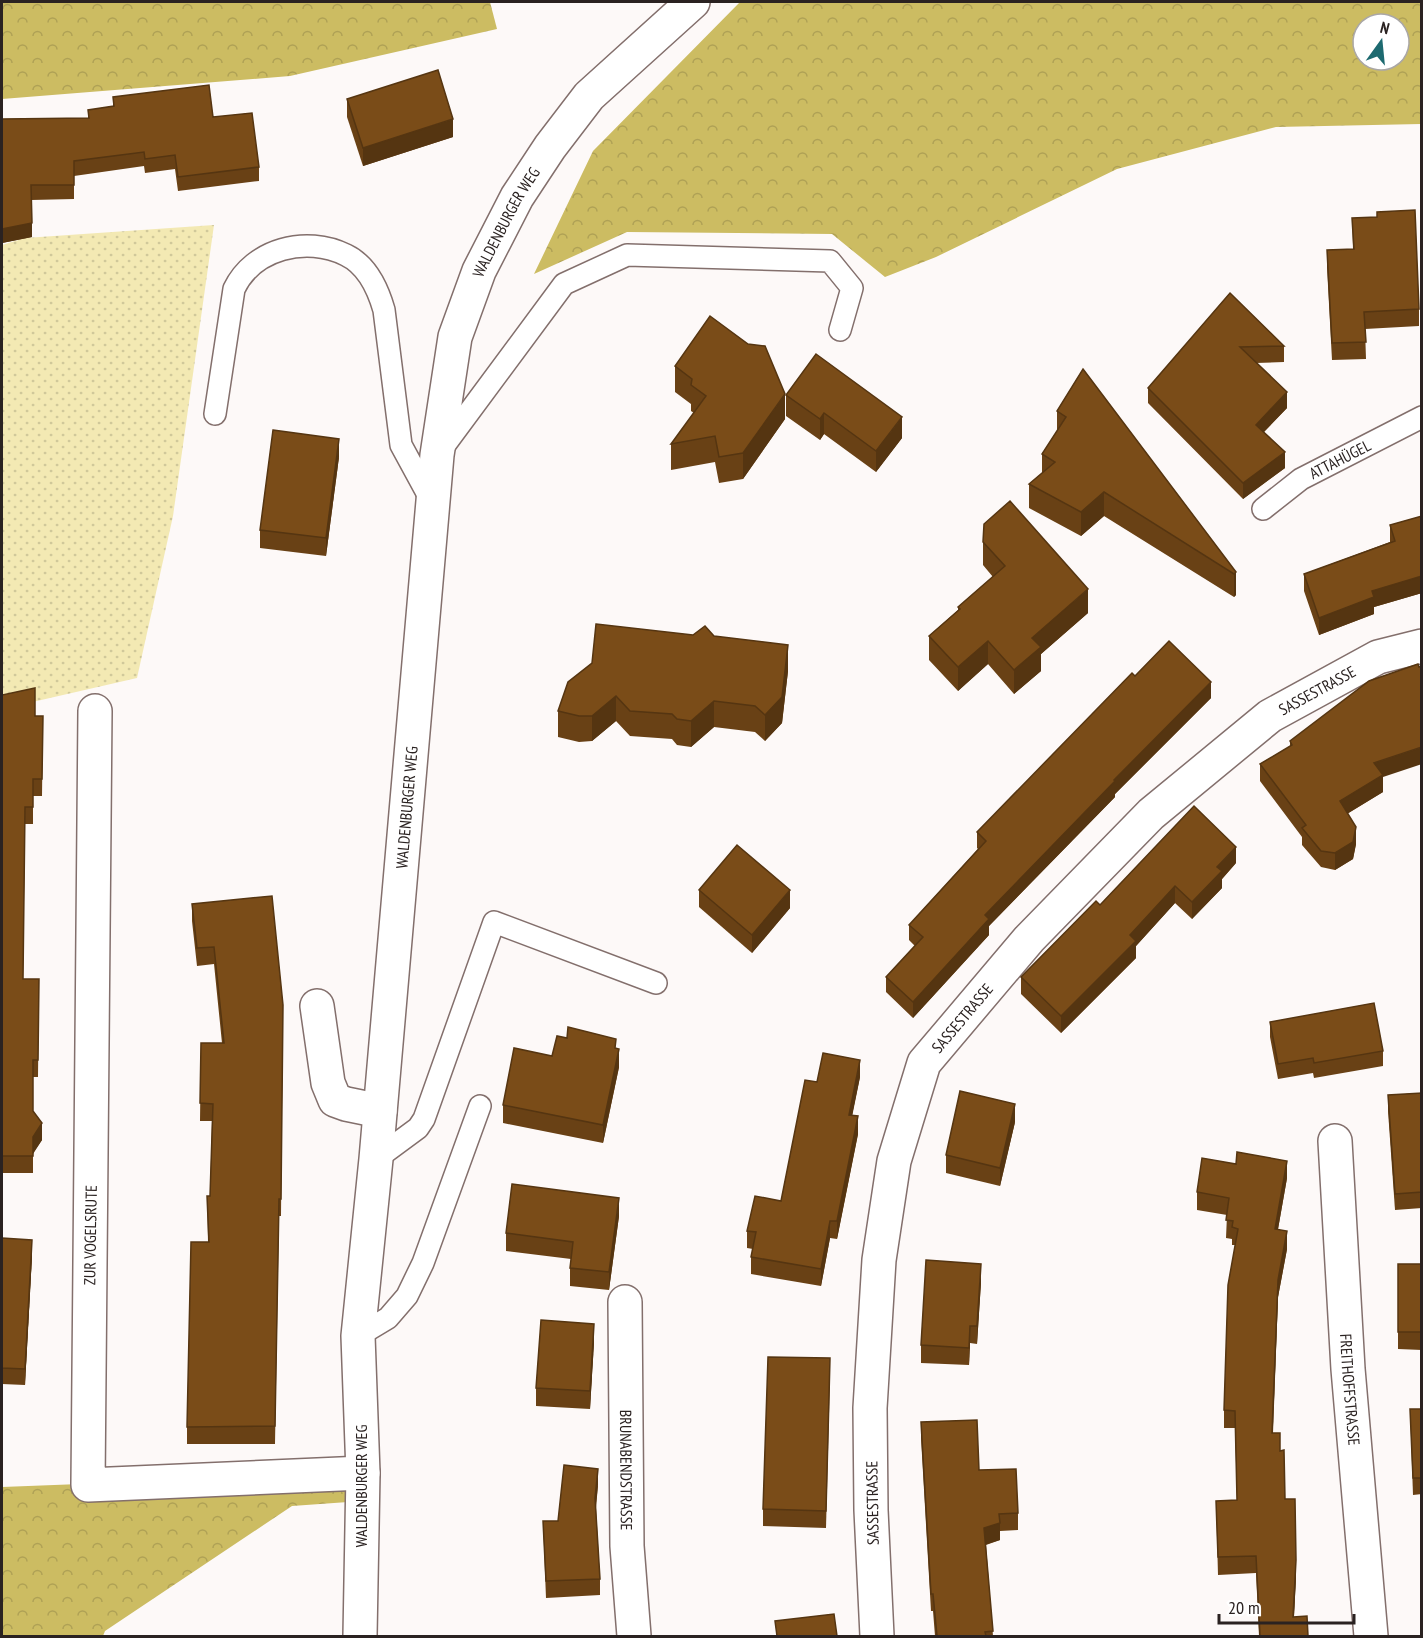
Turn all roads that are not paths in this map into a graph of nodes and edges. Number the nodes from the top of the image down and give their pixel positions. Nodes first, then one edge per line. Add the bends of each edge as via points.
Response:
1 (693, 2) edge
2 (840, 330) dead end
3 (215, 414) dead end
4 (1422, 417) edge
5 (437, 455) junction
6 (433, 503) junction
7 (1263, 509) dead end
8 (1422, 646) edge
9 (95, 711) dead end
10 (656, 983) dead end
11 (317, 1006) dead end
12 (480, 1106) dead end
13 (380, 1111) junction
14 (1335, 1141) dead end
15 (376, 1160) junction
16 (625, 1302) dead end
17 (357, 1336) junction
18 (363, 1473) junction
19 (360, 1636) edge
20 (634, 1636) edge
21 (877, 1636) edge
22 (1371, 1636) edge

1 - 5 street, WALDENBURGER WEG via 589,96 516,196 480,271 455,337
2 - 5 lane via 852,288 830,261 627,255 564,284
3 - 6 lane via 234,289 248,266 284,248 306,246 347,255 367,273 378,290 401,445
4 - 7 lane, ATTAHÜGEL via 1302,479
5 - 6 street, WALDENBURGER WEG
6 - 13 street, WALDENBURGER WEG
8 - 21 street, SASSESTRASSE via 1378,657 1270,716 1151,814 1029,939 924,1063 894,1161 879,1260 870,1408
9 - 18 street, ZUR VOGELSRUTE via 88,1485
10 - 15 lane via 494,922 424,1119
11 - 13 street via 328,1083 335,1100
12 - 17 lane via 423,1263 407,1296 388,1318
13 - 15 street, WALDENBURGER WEG
14 - 22 street, FREITHOFFSTRASSE via 1348,1369
15 - 17 street, WALDENBURGER WEG
16 - 20 street, BRUNABENDSTRASSE via 627,1546
17 - 18 street, WALDENBURGER WEG
18 - 19 street, WALDENBURGER WEG

